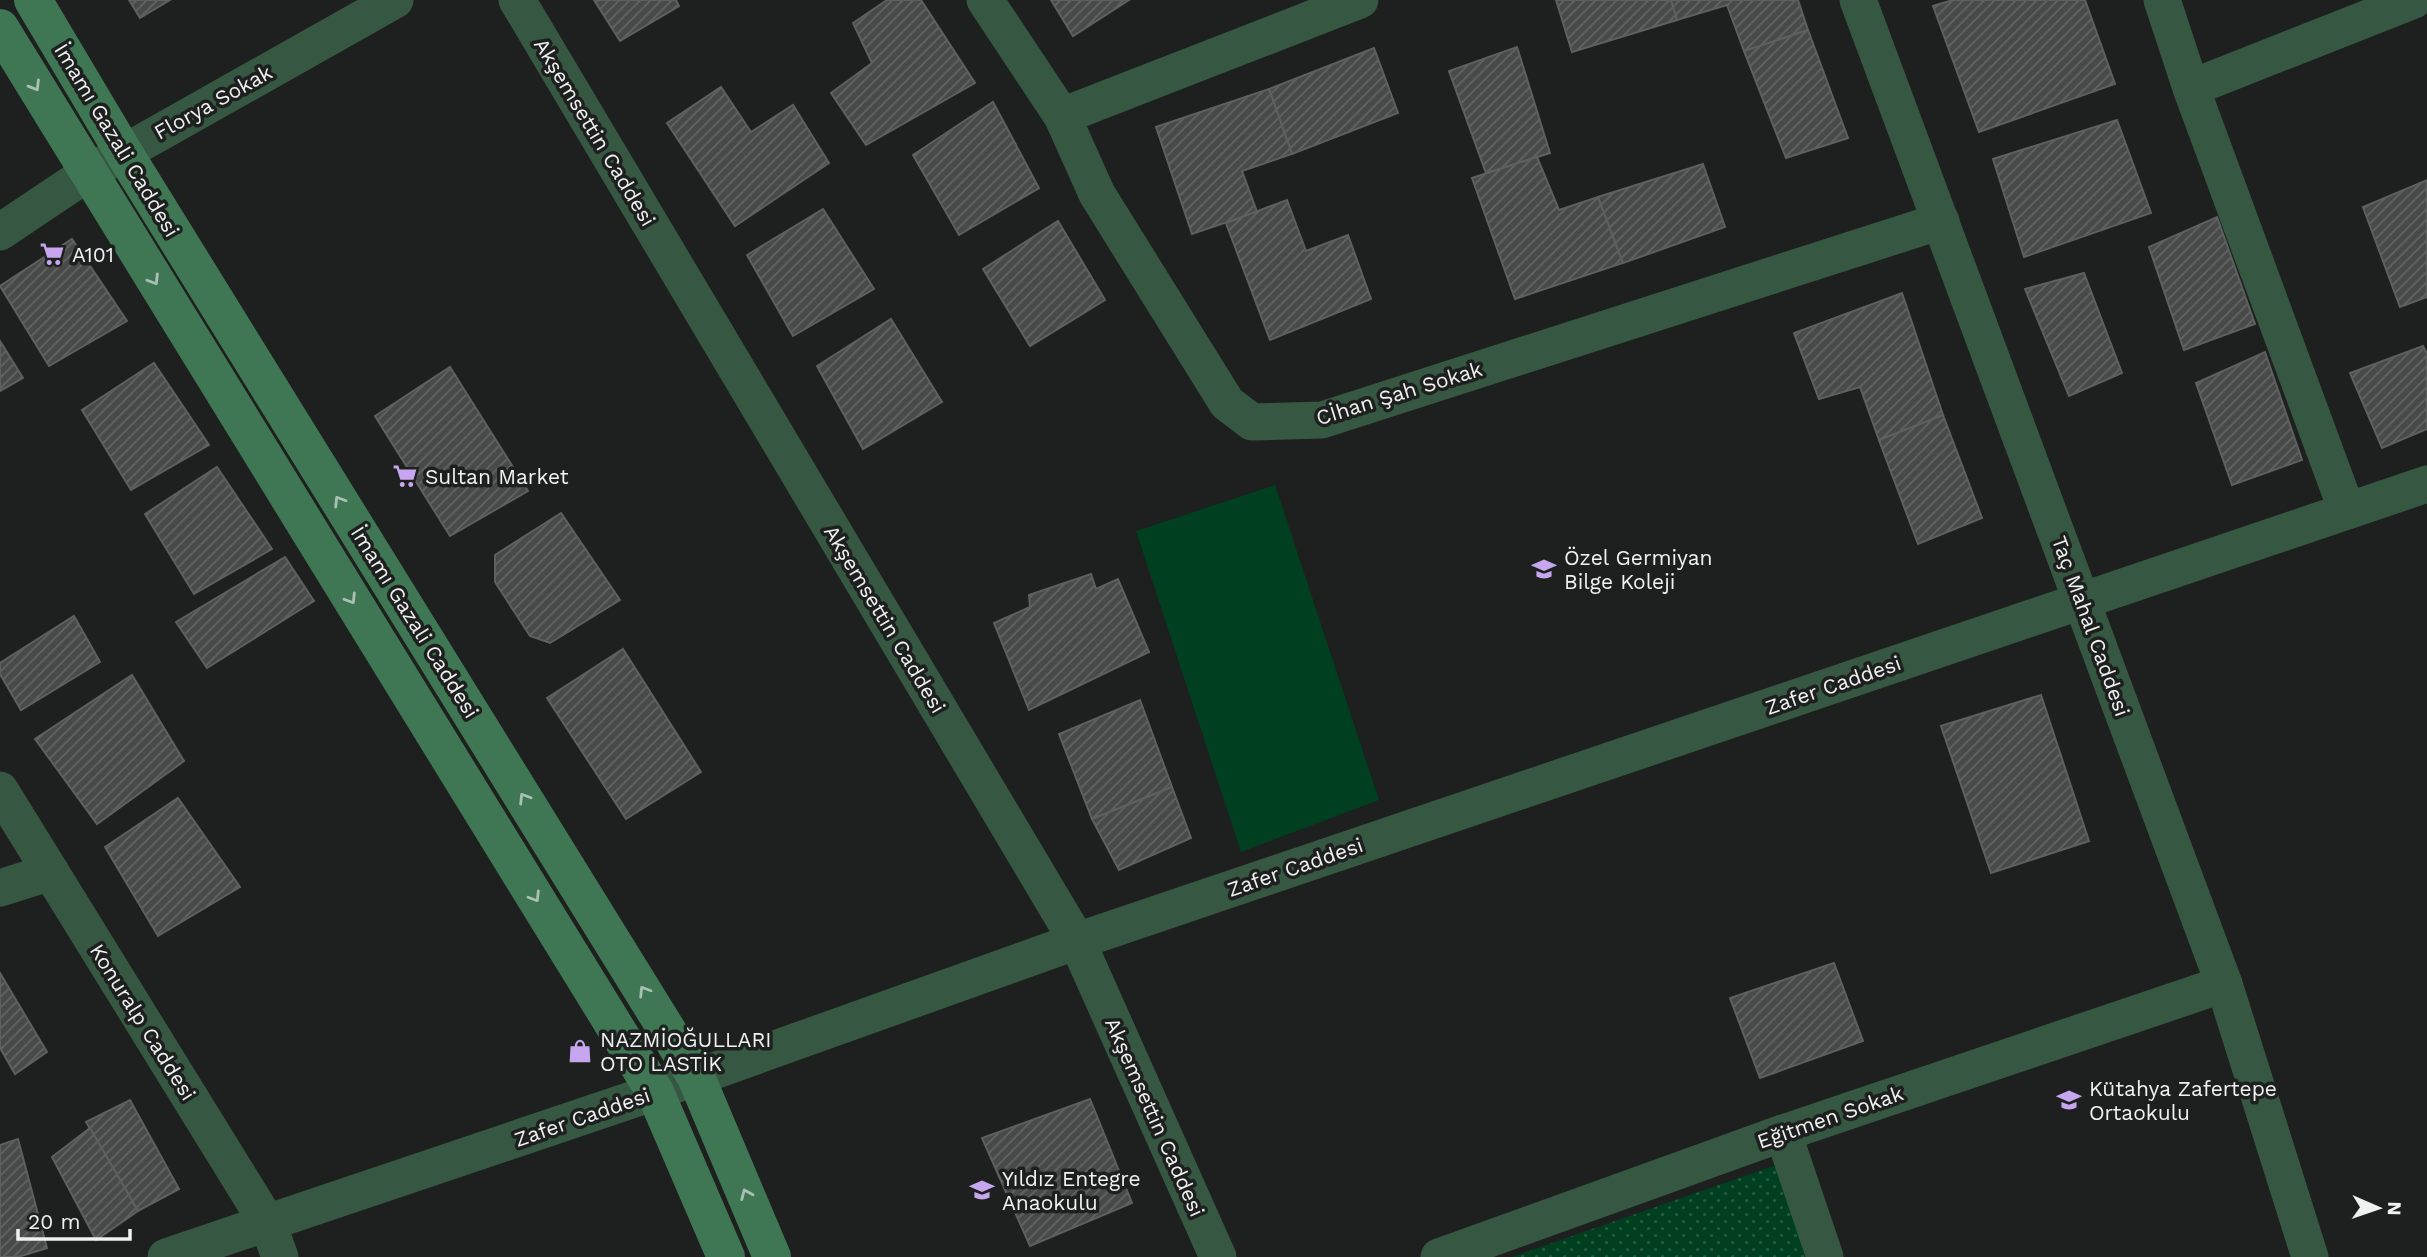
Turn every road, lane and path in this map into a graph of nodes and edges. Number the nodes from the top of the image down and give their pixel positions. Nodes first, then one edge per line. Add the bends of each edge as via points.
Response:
1 (33, 0) edge
2 (395, 0) edge
3 (517, 0) edge
4 (985, 0) edge
5 (1360, 0) edge
6 (1858, 0) edge
7 (2162, 0) edge
8 (2414, 0) edge
9 (0, 28) edge
10 (2191, 88) junction
11 (1062, 116) junction
12 (124, 153) junction
13 (88, 173) junction
14 (1941, 221) junction
15 (0, 232) edge
16 (2427, 484) edge
17 (2347, 511) junction
18 (2081, 601) junction
19 (0, 790) edge
20 (51, 872) junction
21 (0, 888) edge
22 (1077, 941) junction
23 (2224, 984) junction
24 (696, 1077) junction
25 (655, 1092) junction
26 (1783, 1133) junction
27 (274, 1241) edge
28 (166, 1257) edge
29 (726, 1257) edge
30 (772, 1257) edge
31 (1218, 1257) edge
32 (1439, 1257) edge
33 (1825, 1257) edge
34 (2310, 1257) edge

1 - 12 main road, İmamı Gazali Caddesi
2 - 12 street, Florya Sokak
3 - 22 street, Akşemsettin Caddesi
4 - 11 street, Cİhan Şah Sokak
5 - 11 street
6 - 14 street, Taç Mahal Caddesi
7 - 10 street
8 - 10 street
9 -> 13 main road, İmamı Gazali Caddesi
10 - 17 street
11 - 14 street, Cİhan Şah Sokak via 1118,229 1227,403 1252,422 1322,420
12 - 13 street, Florya Sokak
24 -> 12 main road, İmamı Gazali Caddesi
13 - 15 street, Florya Sokak
13 -> 25 main road, İmamı Gazali Caddesi
14 - 18 street, Taç Mahal Caddesi
16 - 17 street, Zafer Caddesi
17 - 18 street, Zafer Caddesi
18 - 22 street, Zafer Caddesi
18 - 23 street, Taç Mahal Caddesi
19 - 20 street, Konuralp Caddesi
20 - 21 street
20 - 27 street, Konuralp Caddesi
22 - 24 street, Zafer Caddesi
22 - 31 street, Akşemsettin Caddesi
23 - 26 street, Eğitmen Sokak
23 - 34 street, Taç Mahal Caddesi
24 - 25 street, Zafer Caddesi
30 -> 24 main road, İmamı Gazali Caddesi
25 - 27 street, Zafer Caddesi
25 - 29 main road, İmamı Gazali Caddesi
26 - 32 street, Eğitmen Sokak
26 - 33 street
27 - 28 street, Zafer Caddesi

